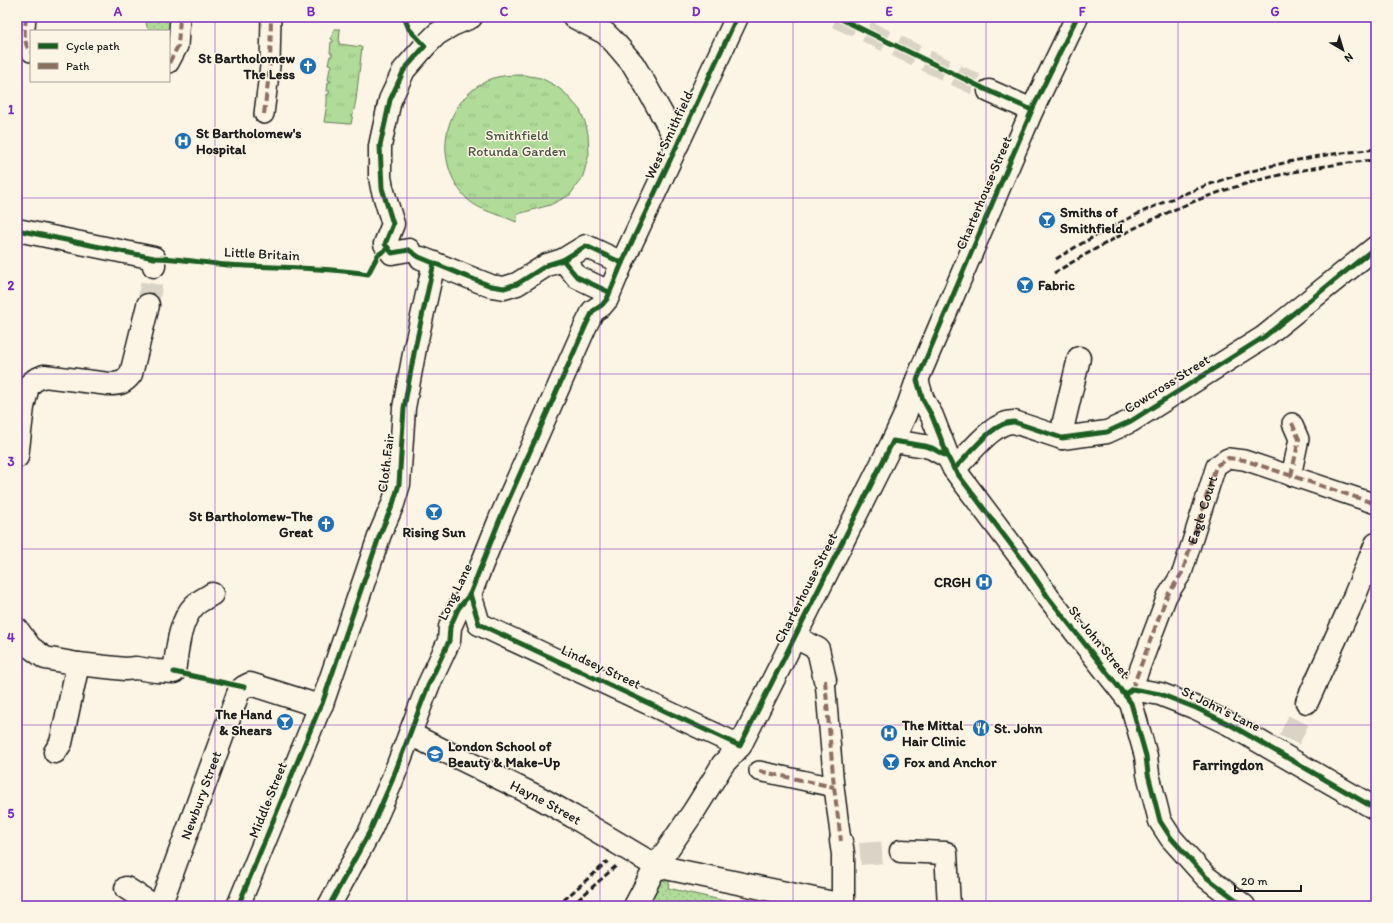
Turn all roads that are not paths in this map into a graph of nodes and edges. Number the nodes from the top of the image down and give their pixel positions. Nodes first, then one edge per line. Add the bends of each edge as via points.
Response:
1 (26, 17) edge
2 (180, 17) edge
3 (271, 17) edge
4 (471, 17) edge
5 (574, 17) edge
6 (737, 17) edge
7 (1076, 17) edge
8 (30, 51) edge
9 (170, 61) edge
10 (989, 91) tunnel mouth
11 (1032, 110) junction
12 (264, 114) dead end
13 (678, 143) junction
14 (17, 230) edge
15 (1376, 247) edge
16 (563, 260) junction
17 (434, 263) junction
18 (622, 263) junction
19 (154, 266) dead end
20 (609, 292) junction
21 (148, 305) tunnel mouth
22 (1079, 358) dead end
23 (917, 380) junction
24 (1292, 423) dead end
25 (1062, 438) junction
26 (894, 441) junction
27 (17, 454) edge
28 (951, 463) junction
29 (1291, 476) junction
30 (1376, 504) edge
31 (1376, 544) edge
32 (212, 594) dead end
33 (470, 594) junction
34 (479, 624) junction
35 (19, 636) edge
36 (795, 637) junction
37 (449, 640) junction
38 (78, 664) junction
39 (825, 680) joint
40 (1129, 692) junction
41 (1307, 702) tunnel mouth
42 (322, 704) junction
43 (410, 734) junction
44 (740, 746) junction
45 (54, 752) dead end
46 (759, 771) dead end
47 (834, 787) junction
48 (1376, 809) edge
49 (848, 849) joint
50 (901, 851) tunnel mouth
51 (656, 866) junction
52 (126, 888) dead end
53 (155, 906) edge
54 (160, 906) edge
55 (238, 906) edge
56 (329, 906) edge
57 (635, 906) edge
58 (843, 906) edge
59 (949, 906) edge
60 (1244, 906) edge

1 - 8 street via 24,39
2 - 9 street via 178,46
3 - 12 street via 270,66
4 - 17 street via 438,34 404,70 390,100 380,146 380,178 393,224 411,237 408,250 412,254
5 - 13 street, West Smithfield via 605,33 616,43 645,84
6 - 13 street, West Smithfield
7 - 11 street, Charterhouse Street
10 - 11 street
11 - 23 street, Charterhouse Street
13 - 18 street, West Smithfield
14 - 19 street via 154,258
15 - 25 street, Cowcross Street via 1264,338 1130,421 1107,432
16 - 17 street via 504,288 491,286
16 - 18 street via 586,246
16 - 20 street via 577,277
17 - 42 street, Cloth Fair via 404,408 399,484
18 - 20 street, West Smithfield
20 - 33 street, Long Lane via 602,305 593,311 586,325 500,519
21 - 27 street via 131,374 126,380 118,384 109,384 44,376 28,386
22 - 25 street
23 - 26 street, Charterhouse Street
23 - 28 street, St. John Street via 923,400
24 - 29 street via 1299,439
25 - 28 street, Cowcross Street via 1008,422 997,426
26 - 28 street, St. John Street via 932,448
26 - 36 street, Charterhouse Street
28 - 40 street, St. John Street via 1048,597
29 - 30 street, Eagle Court
29 - 40 street, Eagle Court via 1244,460 1228,458 1216,466 1182,574 1167,596
31 - 41 street
32 - 38 street via 194,606 186,618 174,672
33 - 34 street
33 - 37 street, Long Lane via 458,609 450,627
34 - 37 street, Long Lane
34 - 44 street, Lindsey Street
35 - 38 street via 45,658
36 - 39 street, Charterhouse Street via 818,649
36 - 44 street, Charterhouse Street
37 - 43 street, Long Lane
38 - 45 street via 61,742
39 - 47 street, Charterhouse Street
40 - 48 street, St John's Lane via 1160,694 1286,747
40 - 60 street, St. John Street via 1160,820 1171,838 1206,877
42 - 54 street, Newbury Street via 314,704 250,684 239,691
42 - 55 street, Middle Street
43 - 51 street, Hayne Street via 552,805
43 - 56 street, Long Lane via 370,831
44 - 51 street, Charterhouse Street via 723,764
46 - 47 street
47 - 49 street, Charterhouse Street
49 - 58 street
50 - 59 street via 946,853
51 - 57 street, Charterhouse Street
51 - 58 street, Hayne Street
52 - 53 street

